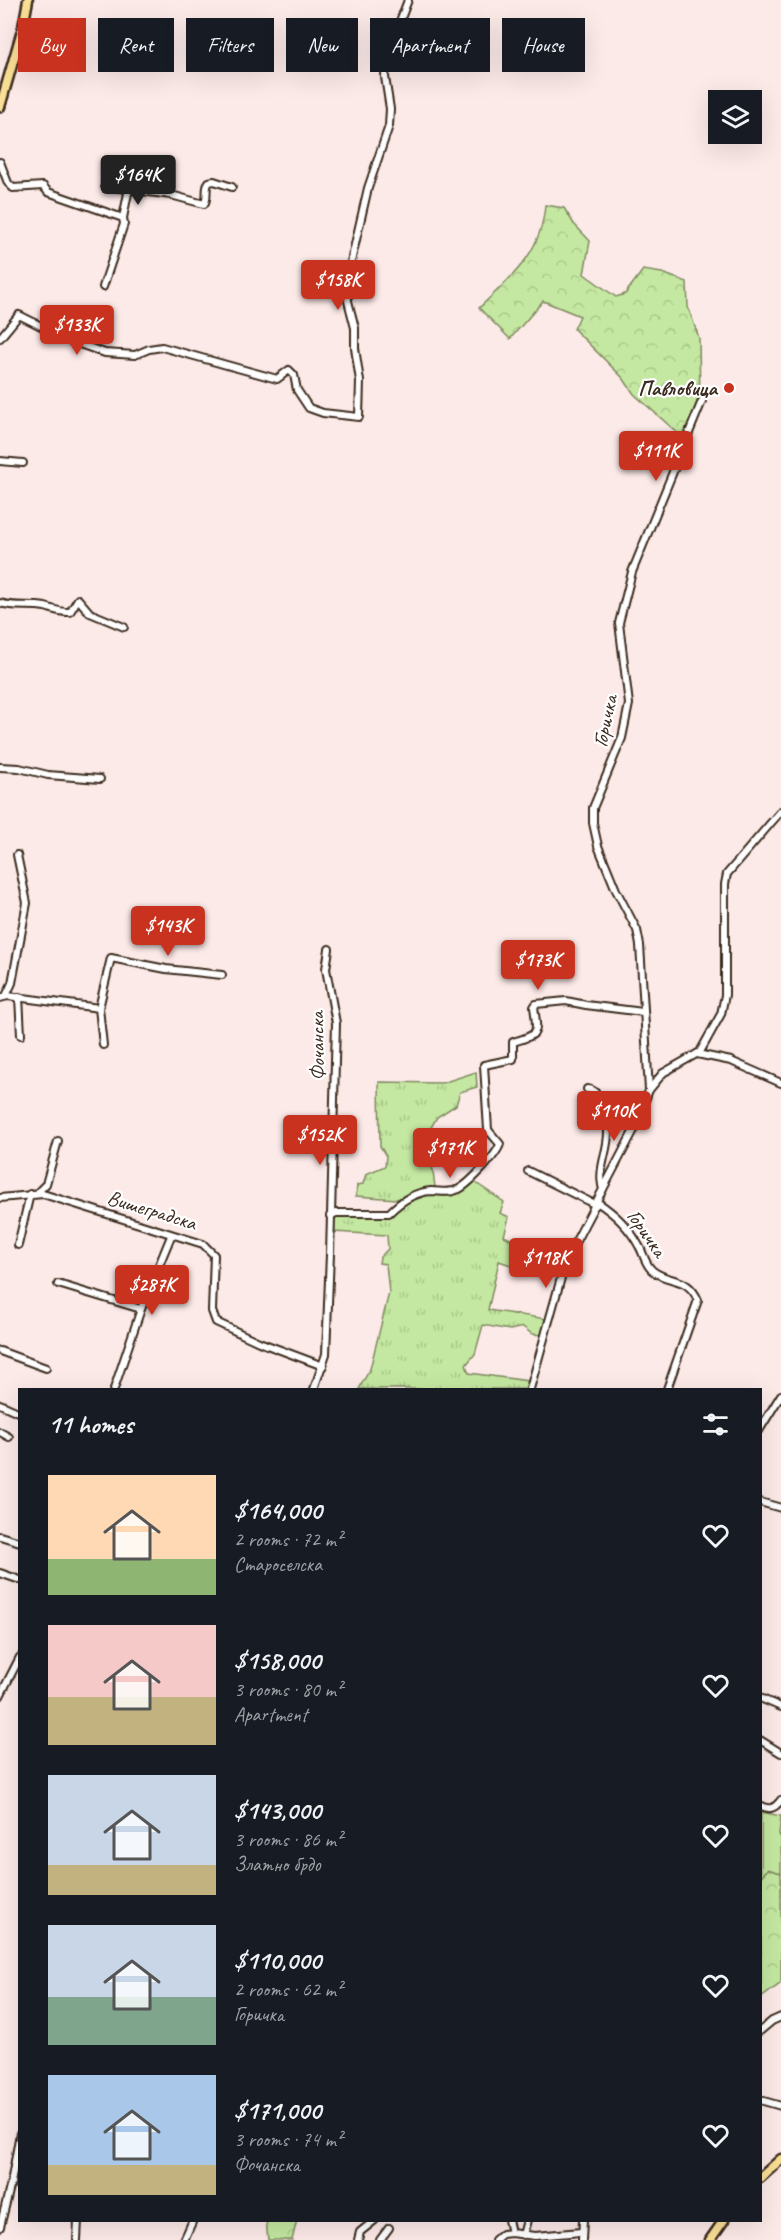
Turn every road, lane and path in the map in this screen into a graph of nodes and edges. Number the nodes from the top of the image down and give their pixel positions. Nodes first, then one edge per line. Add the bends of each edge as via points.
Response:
1 (28, 0) edge
2 (408, 0) edge
3 (0, 107) edge
4 (0, 162) edge
5 (105, 186) dead end
6 (232, 187) dead end
7 (129, 188) junction
8 (123, 218) junction
9 (103, 286) dead end
10 (0, 338) edge
11 (702, 401) dead end
12 (0, 461) edge
13 (23, 463) dead end
14 (0, 603) edge
15 (124, 627) dead end
16 (0, 766) edge
17 (100, 779) dead end
18 (781, 811) edge
19 (17, 855) dead end
20 (330, 949) dead end
21 (222, 975) dead end
22 (3, 997) edge
23 (20, 997) junction
24 (99, 1008) junction
25 (643, 1012) junction
26 (21, 1035) dead end
27 (103, 1045) dead end
28 (697, 1054) junction
29 (781, 1083) edge
30 (587, 1089) dead end
31 (649, 1090) junction
32 (58, 1141) dead end
33 (528, 1172) dead end
34 (603, 1189) junction
35 (33, 1193) junction
36 (0, 1198) edge
37 (596, 1203) junction
38 (330, 1216) junction
39 (171, 1236) junction
40 (18, 1245) dead end
41 (58, 1284) dead end
42 (141, 1309) junction
43 (0, 1350) edge
44 (323, 1366) junction
45 (46, 1368) dead end
46 (114, 1388) edge
47 (315, 1388) edge
48 (530, 1388) edge
49 (667, 1388) edge
50 (781, 1395) edge
51 (0, 1404) edge
52 (18, 1412) edge
53 (762, 1426) edge
54 (0, 1432) edge
55 (9, 1437) dead end
56 (762, 1503) edge
57 (781, 1508) edge
58 (0, 1536) edge
59 (18, 1541) edge
60 (0, 1573) edge
61 (18, 1579) edge
62 (18, 1661) edge
63 (0, 1696) edge
64 (762, 1699) edge
65 (781, 1707) edge
66 (762, 1741) edge
67 (781, 1753) edge
68 (781, 1800) edge
69 (762, 1806) edge
70 (781, 2017) edge
71 (762, 2029) edge
72 (762, 2101) edge
73 (781, 2106) edge
74 (18, 2144) edge
75 (781, 2159) edge
76 (762, 2176) edge
77 (78, 2222) edge
78 (192, 2222) edge
79 (372, 2222) edge
80 (508, 2222) edge
81 (526, 2222) edge
82 (583, 2222) edge
83 (723, 2222) edge
84 (0, 2227) edge
85 (389, 2228) dead end
86 (581, 2232) junction
87 (511, 2233) junction
88 (523, 2235) junction
89 (77, 2240) edge
90 (184, 2240) edge
91 (358, 2240) edge
92 (380, 2240) edge
93 (495, 2240) edge
94 (582, 2240) edge
95 (710, 2240) edge

1 - 3 main road
2 - 10 street via 386,58 389,126 368,188 347,279 360,381 359,417 308,407 290,370 277,379 162,347 127,356 105,353 19,315
4 - 8 street via 13,188 43,186 48,192
5 - 7 street
6 - 7 street via 208,182 204,204
7 - 8 street
8 - 9 street
11 - 25 street, Горичка via 632,572 619,623 629,704 622,738 593,808 596,839 637,930
12 - 13 street
14 - 15 street via 42,606 65,613 78,599 90,613
16 - 17 street via 48,776
18 - 28 street, Горичка via 727,874 724,1002 715,1028
19 - 22 street via 27,903 12,983
20 - 38 street, Фочанска via 326,969 336,1023
21 - 24 street via 111,958
22 - 23 street
23 - 24 street
23 - 26 street
24 - 27 street
25 - 31 street, Горичка
25 - 38 street via 566,1001 536,1004 535,1032 530,1038 513,1042 513,1059 484,1065 488,1130 500,1144 481,1170 460,1188 416,1195 400,1202 389,1213
28 - 29 street via 731,1061
28 - 31 street, Горичка via 663,1073
30 - 34 street, Горичка via 597,1095 608,1124 601,1172
31 - 34 street, Горичка via 634,1130
32 - 35 street via 46,1184
33 - 37 street, Горичка
34 - 37 street, Горичка
35 - 36 street, Вишеградска
35 - 39 street, Вишеградска
35 - 40 street
37 - 48 street, Горичка via 566,1260
37 - 49 street, Горичка via 616,1215 639,1245 650,1269 683,1282 698,1300
38 - 44 street, Фочанска
39 - 42 street
39 - 44 street, Вишеградска via 198,1242 212,1251 212,1311 216,1322
41 - 42 street
42 - 46 street
43 - 45 street
44 - 47 street, Фочанска
50 - 53 street
51 - 52 street
54 - 55 street
56 - 57 street
58 - 59 street
60 - 61 street
62 - 63 street
64 - 65 street
66 - 67 street
68 - 69 street via 772,1808
70 - 71 street
72 - 73 street
74 - 84 street
75 - 76 main road
77 - 89 street
78 - 90 street
79 - 91 street via 360,2232
80 - 87 street
81 - 88 street
82 - 86 street
83 - 95 main road
85 - 92 street
86 - 88 street
86 - 94 street
87 - 88 street
87 - 93 street

